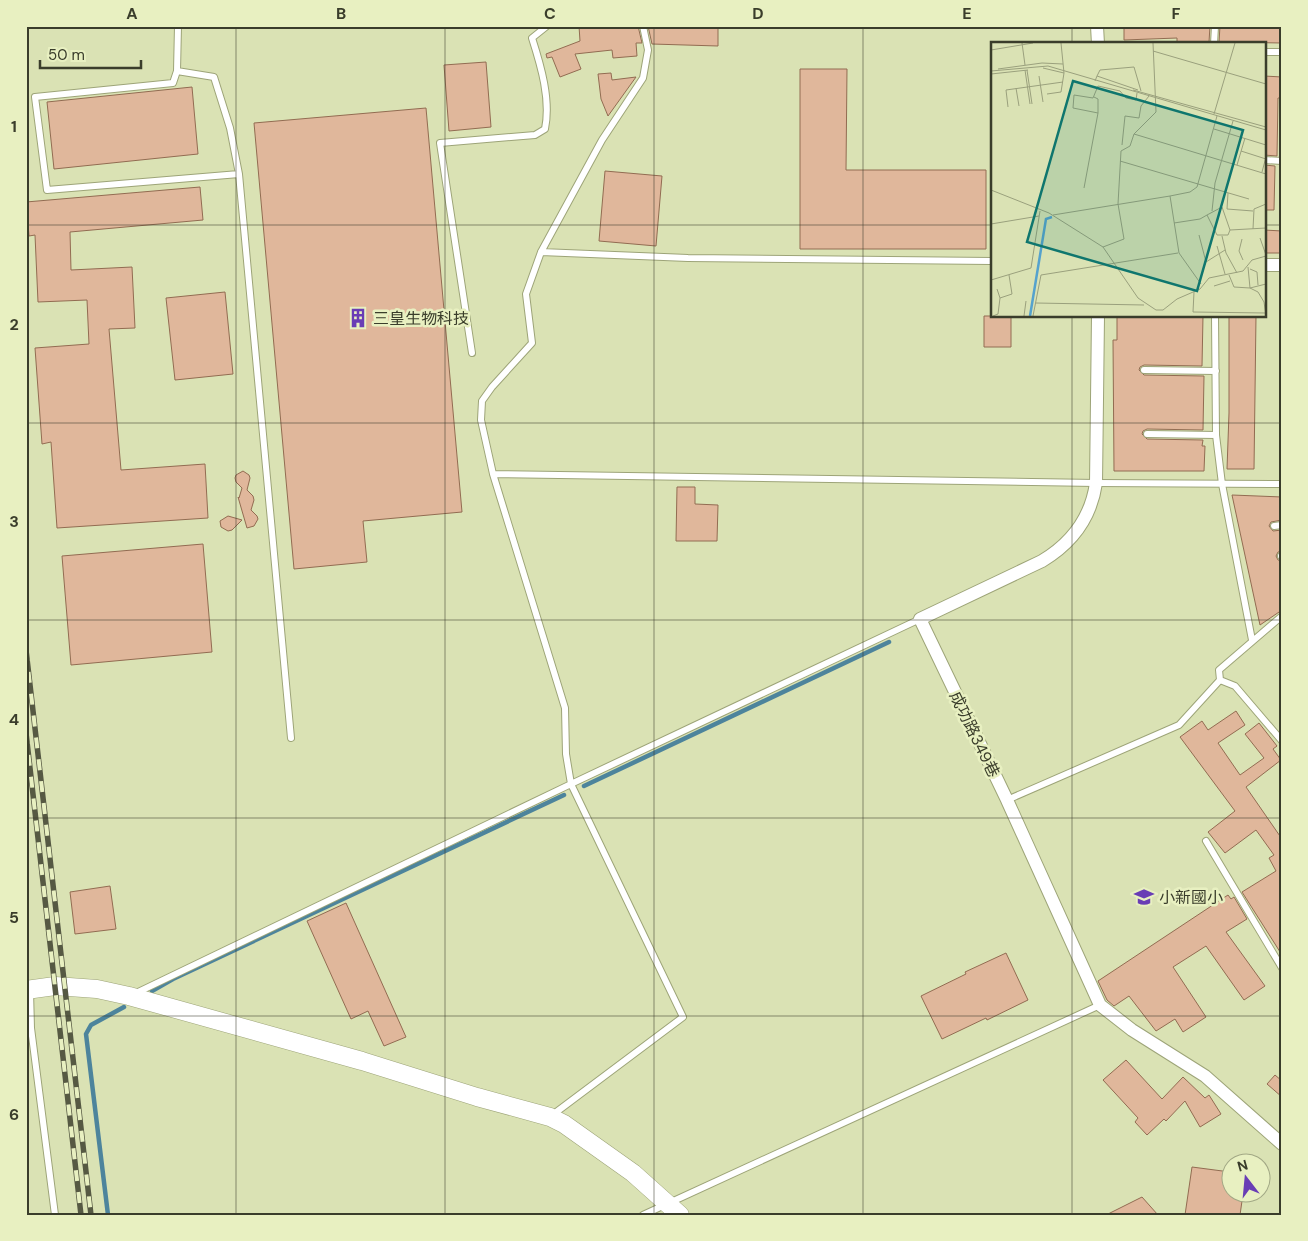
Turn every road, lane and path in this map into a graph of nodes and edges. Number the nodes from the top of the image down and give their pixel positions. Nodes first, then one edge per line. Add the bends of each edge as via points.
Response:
1 (178, 26) edge
2 (547, 26) edge
3 (643, 26) edge
4 (1097, 26) edge
5 (1215, 26) edge
6 (1098, 42) edge
7 (1214, 42) edge
8 (1266, 52) edge
9 (1282, 52) edge
10 (177, 71) junction
11 (1266, 160) edge
12 (1282, 160) edge
13 (239, 174) junction
14 (541, 252) junction
15 (991, 261) edge
16 (1266, 265) edge
17 (1282, 265) edge
18 (1098, 318) edge
19 (1215, 318) edge
20 (472, 353) dead end
21 (1144, 370) dead end
22 (1216, 371) junction
23 (1147, 434) dead end
24 (1216, 435) junction
25 (493, 474) junction
26 (1096, 483) junction
27 (1222, 484) junction
28 (1282, 484) edge
29 (1282, 616) edge
30 (920, 620) junction
31 (1252, 640) junction
32 (1220, 680) junction
33 (291, 738) dead end
34 (1282, 740) edge
35 (571, 784) junction
36 (1007, 800) junction
37 (1206, 840) dead end
38 (1282, 968) edge
39 (28, 991) edge
40 (129, 996) junction
41 (1100, 1005) junction
42 (29, 1030) edge
43 (550, 1117) junction
44 (1282, 1144) edge
45 (673, 1209) edge
46 (55, 1215) edge
47 (643, 1215) edge

1 - 10 lane
2 - 20 lane via 532,38 548,115 545,129 535,135 440,143
3 - 14 lane via 648,50 643,78 602,140
4 - 6 street
5 - 7 lane
8 - 9 lane
10 - 13 lane via 214,77 230,128
10 - 13 lane via 173,83 35,97 47,190
11 - 12 lane
13 - 33 lane
14 - 15 lane via 688,258
14 - 25 lane via 526,294 532,343 482,401 481,420
16 - 17 street
18 - 26 street
19 - 22 lane
21 - 22 lane
22 - 24 lane
23 - 24 lane
24 - 27 lane
25 - 26 lane
25 - 35 lane via 565,708 566,754
26 - 27 lane
26 - 30 street via 1094,499 1079,530 1055,553
27 - 28 lane
27 - 31 lane
29 - 31 lane
30 - 35 lane
30 - 36 street, 成功路349巷
31 - 32 lane via 1219,670
32 - 34 lane via 1235,686
32 - 36 lane via 1179,726
35 - 40 lane
35 - 43 lane via 683,1018
36 - 41 street, 成功路349巷
37 - 38 lane
39 - 40 street via 55,986 97,989
39 - 42 lane
40 - 43 street
41 - 44 street, 成功路349巷 via 1132,1030 1205,1076
41 - 45 lane
42 - 46 lane
43 - 45 street via 633,1173
45 - 47 lane

